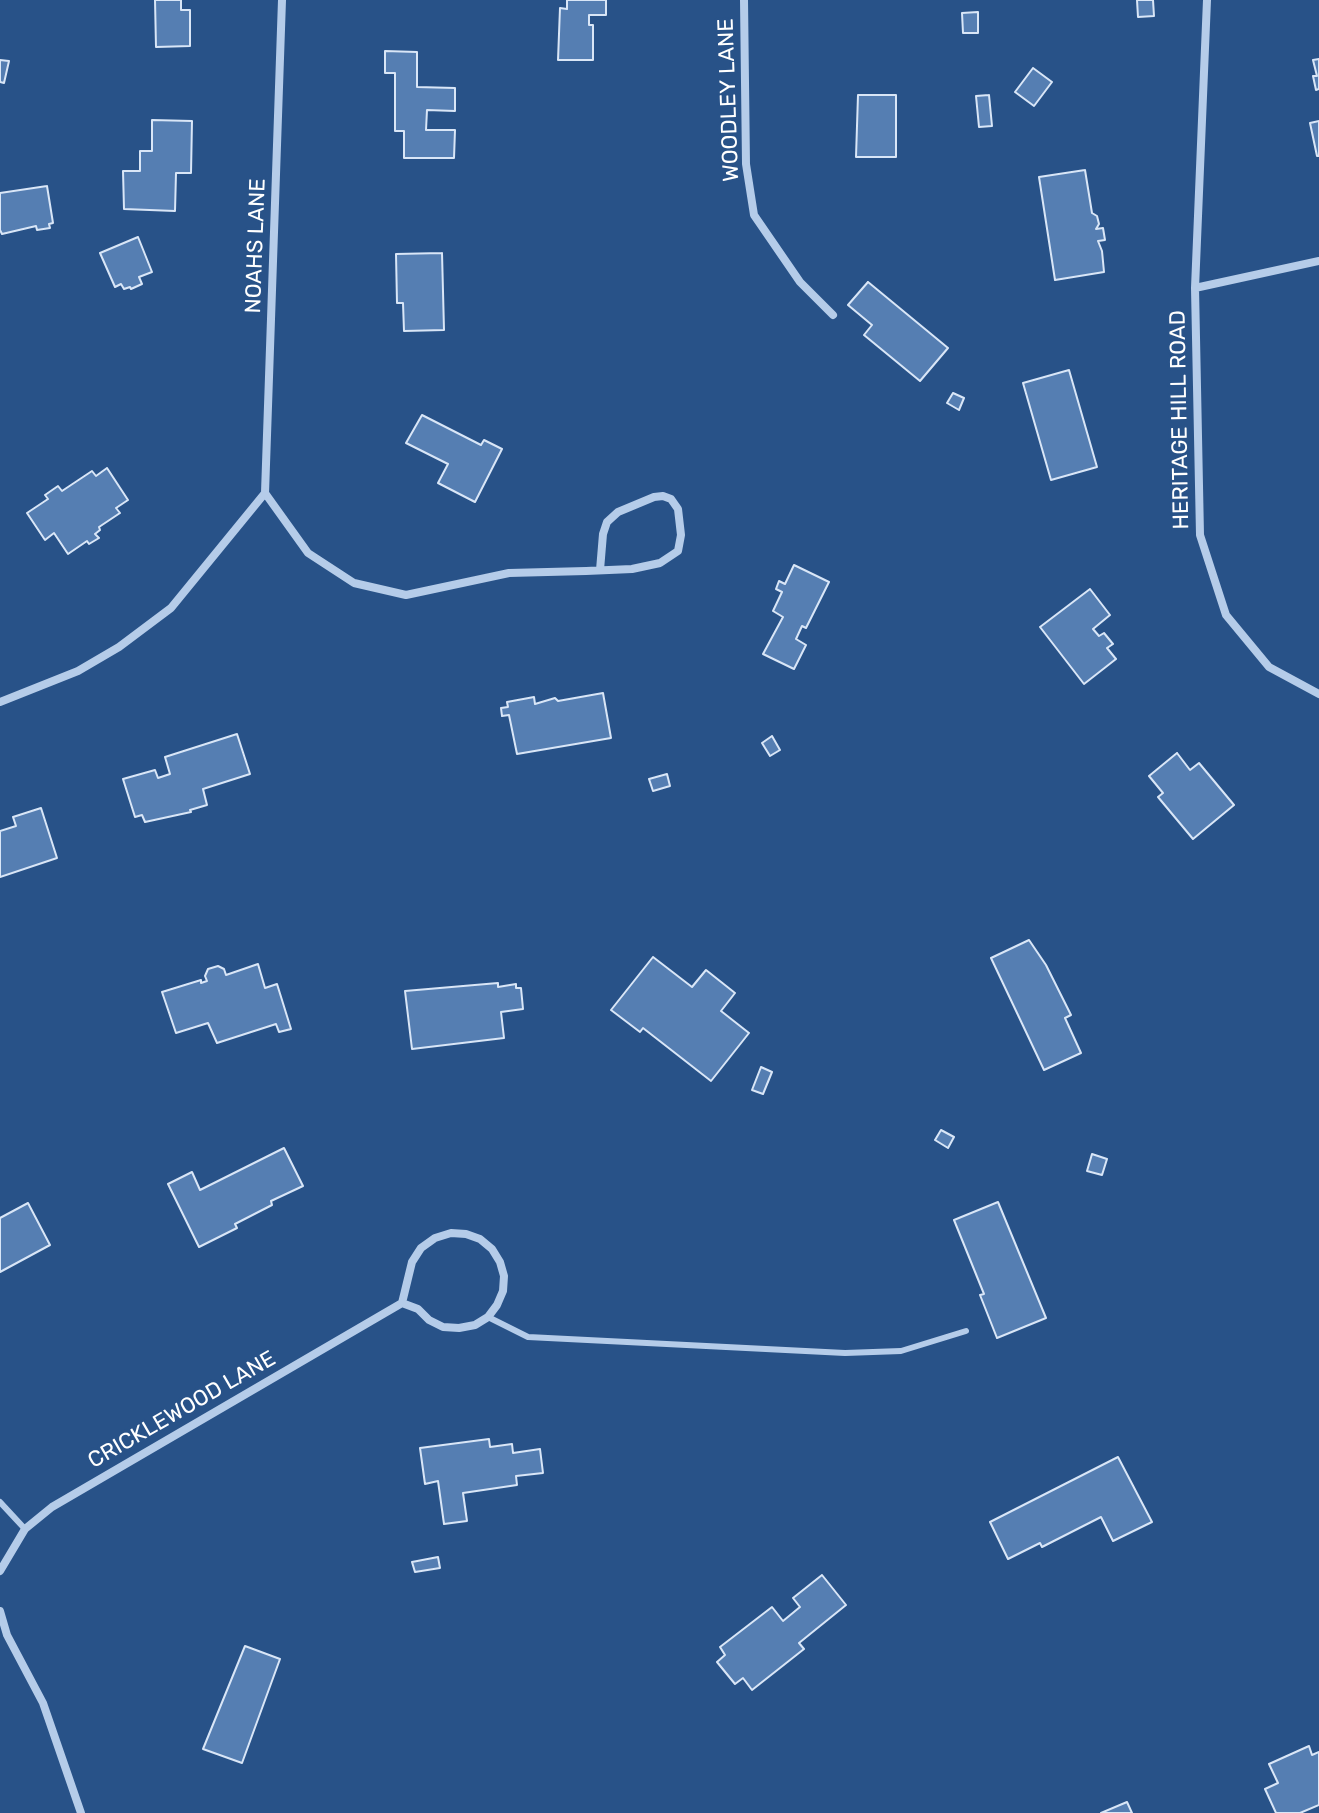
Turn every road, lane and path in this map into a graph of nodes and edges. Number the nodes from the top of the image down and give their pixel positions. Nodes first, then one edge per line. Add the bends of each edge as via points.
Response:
1 (282, 0) edge
2 (744, 0) edge
3 (1207, 0) edge
4 (1319, 261) edge
5 (1195, 288) junction
6 (833, 315) dead end
7 (265, 493) junction
8 (600, 570) junction
9 (1319, 694) edge
10 (0, 702) edge
11 (402, 1303) junction
12 (488, 1317) junction
13 (966, 1331) dead end
14 (0, 1502) edge
15 (25, 1529) junction
16 (0, 1571) edge
17 (0, 1611) edge
18 (81, 1813) edge

1 - 7 street, NOAHS LANE
2 - 6 street, WOODLEY LANE via 746,164 754,215 800,282
3 - 5 street, HERITAGE HILL ROAD
4 - 5 street, HERITAGE HILL ROAD
5 - 9 street, HERITAGE HILL ROAD via 1200,535 1226,615 1269,667
7 - 8 street via 308,553 354,583 406,595 509,573
7 - 10 street via 171,608 78,671
8 - 8 street via 660,563 678,551 678,509 671,499 643,501 607,522
11 - 12 street via 443,1327 475,1325
11 - 12 street via 421,1248 451,1233 466,1234 492,1249 504,1276 503,1291
11 - 15 street, CRICKLEWOOD LANE via 64,1500
12 - 13 lane via 528,1337 845,1353 901,1351
14 - 15 lane
15 - 16 street, CRICKLEWOOD LANE
17 - 18 street via 43,1703

